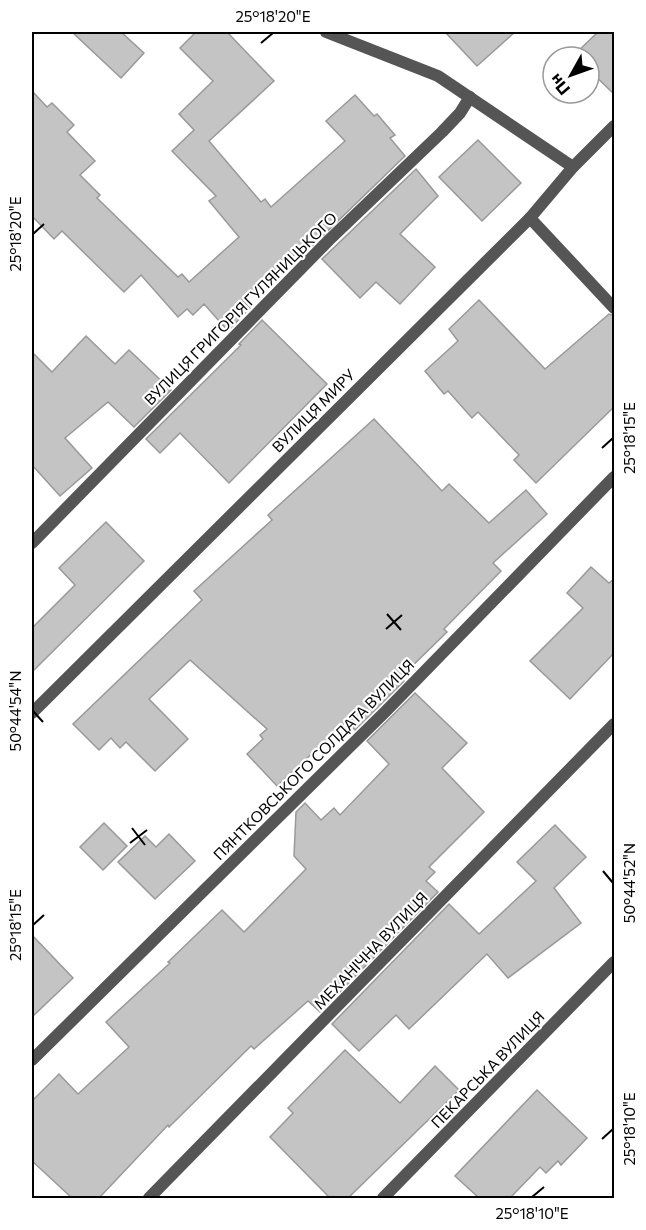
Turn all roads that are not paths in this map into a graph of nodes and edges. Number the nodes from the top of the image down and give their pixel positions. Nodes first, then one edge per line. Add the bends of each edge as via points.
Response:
1 (326, 32) edge
2 (470, 97) junction
3 (615, 126) edge
4 (573, 166) junction
5 (530, 218) junction
6 (615, 308) edge
7 (615, 477) edge
8 (32, 543) edge
9 (32, 712) edge
10 (615, 724) edge
11 (615, 962) edge
12 (32, 1060) edge
13 (149, 1198) edge
14 (383, 1198) edge

1 - 2 street via 438,75
2 - 4 street
2 - 8 street, ВУЛИЦЯ ГРИГОРІЯ ГУЛЯНИЦЬКОГО via 442,132 329,240
3 - 4 street, ВУЛИЦЯ МИРУ
4 - 5 street, ВУЛИЦЯ МИРУ
5 - 6 street
5 - 9 street, ВУЛИЦЯ МИРУ
7 - 12 street, ПЯНТКОВСЬКОГО СОЛДАТА ВУЛИЦЯ via 377,720
10 - 13 street, МЕХАНІЧНА ВУЛИЦЯ
11 - 14 street, ПЕКАРСЬКА ВУЛИЦЯ

